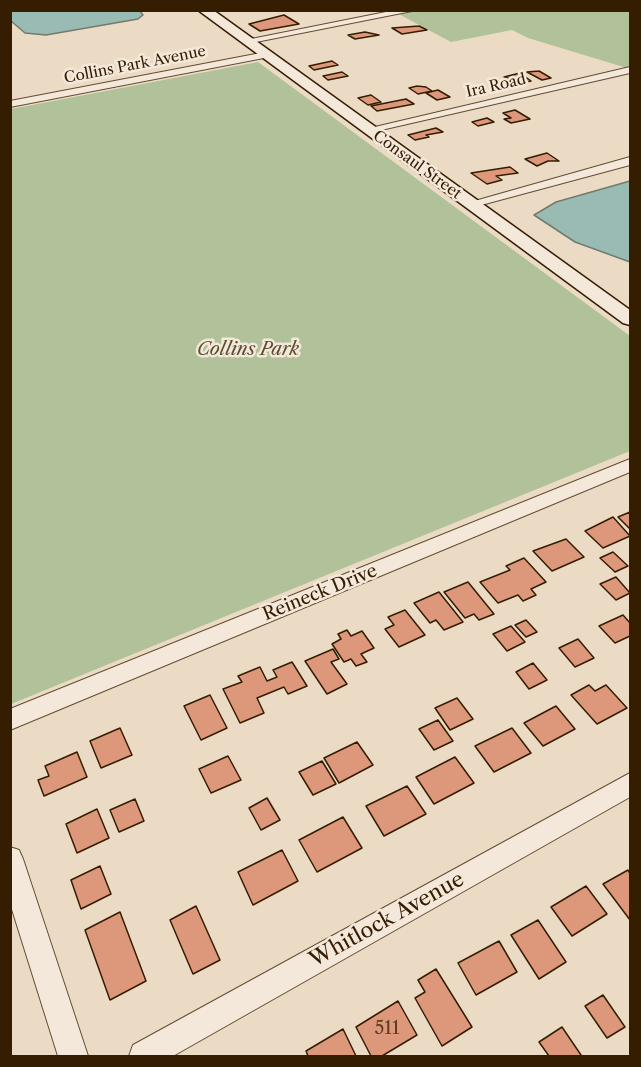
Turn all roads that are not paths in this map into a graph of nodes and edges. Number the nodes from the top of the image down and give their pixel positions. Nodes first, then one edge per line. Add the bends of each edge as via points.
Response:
1 (204, 10) edge
2 (413, 10) edge
3 (246, 41) junction
4 (266, 56) junction
5 (630, 70) edge
6 (10, 104) edge
7 (368, 130) junction
8 (630, 161) edge
9 (470, 204) junction
10 (630, 319) edge
11 (630, 465) edge
12 (10, 720) edge
13 (630, 784) edge
14 (10, 859) edge
15 (73, 1056) edge
16 (144, 1056) edge

1 - 3 street, Consaul Street
2 - 3 street
3 - 4 street, Consaul Street
4 - 6 street, Collins Park Avenue
4 - 7 street, Consaul Street
5 - 7 street, Ira Road
7 - 9 street, Consaul Street
8 - 9 street
9 - 10 street, Consaul Street
11 - 12 street, Reineck Drive
13 - 16 street, Whitlock Avenue
14 - 15 street

